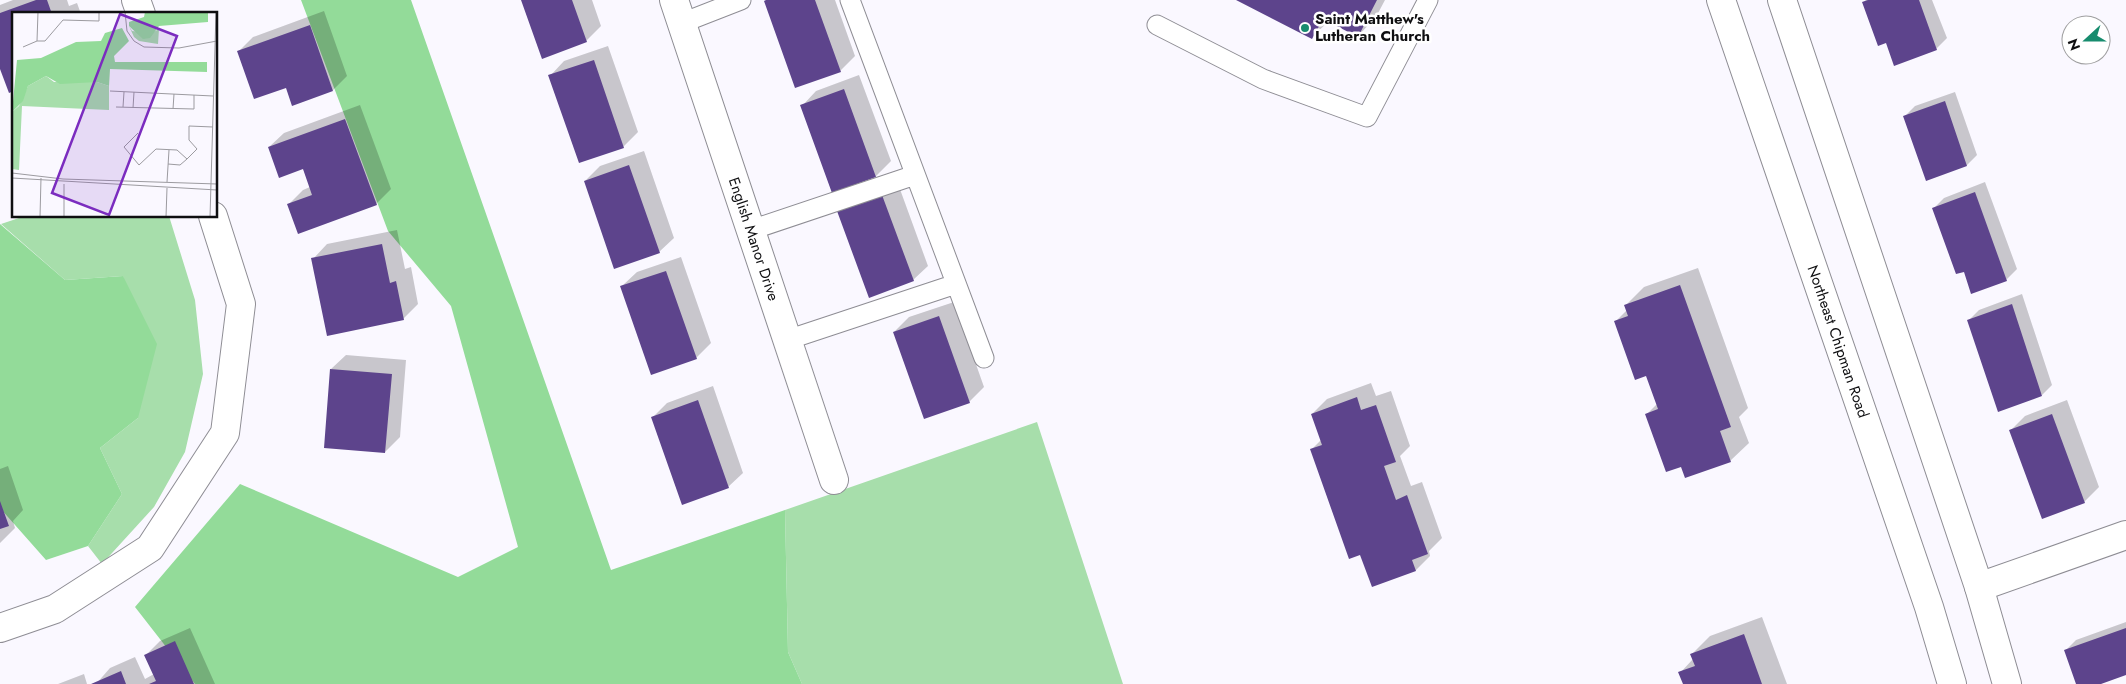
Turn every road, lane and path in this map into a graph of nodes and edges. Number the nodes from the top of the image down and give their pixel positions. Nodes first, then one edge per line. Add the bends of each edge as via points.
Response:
1 (136, 0) edge
2 (742, 0) edge
3 (850, 0) edge
4 (1428, 0) edge
5 (1721, 0) edge
6 (1782, 0) edge
7 (141, 12) edge
8 (678, 12) edge
9 (1157, 25) dead end
10 (915, 175) junction
11 (214, 218) edge
12 (751, 230) junction
13 (956, 284) junction
14 (787, 340) junction
15 (984, 358) dead end
16 (834, 480) dead end
17 (2126, 535) edge
18 (1979, 587) junction
19 (0, 628) edge
20 (1952, 684) edge
21 (2008, 684) edge

1 - 7 main road
2 - 8 lane
3 - 10 lane
4 - 9 lane via 1367,117 1263,79
5 - 20 main road, Northeast Chipman Road via 1926,598
6 - 18 main road
8 - 12 main road, English Manor Drive
10 - 12 lane
10 - 13 lane
11 - 19 main road via 241,304 225,433 150,548 55,609
12 - 14 main road, English Manor Drive
13 - 14 lane
13 - 15 lane
14 - 16 main road, English Manor Drive
17 - 18 main road
18 - 21 main road

